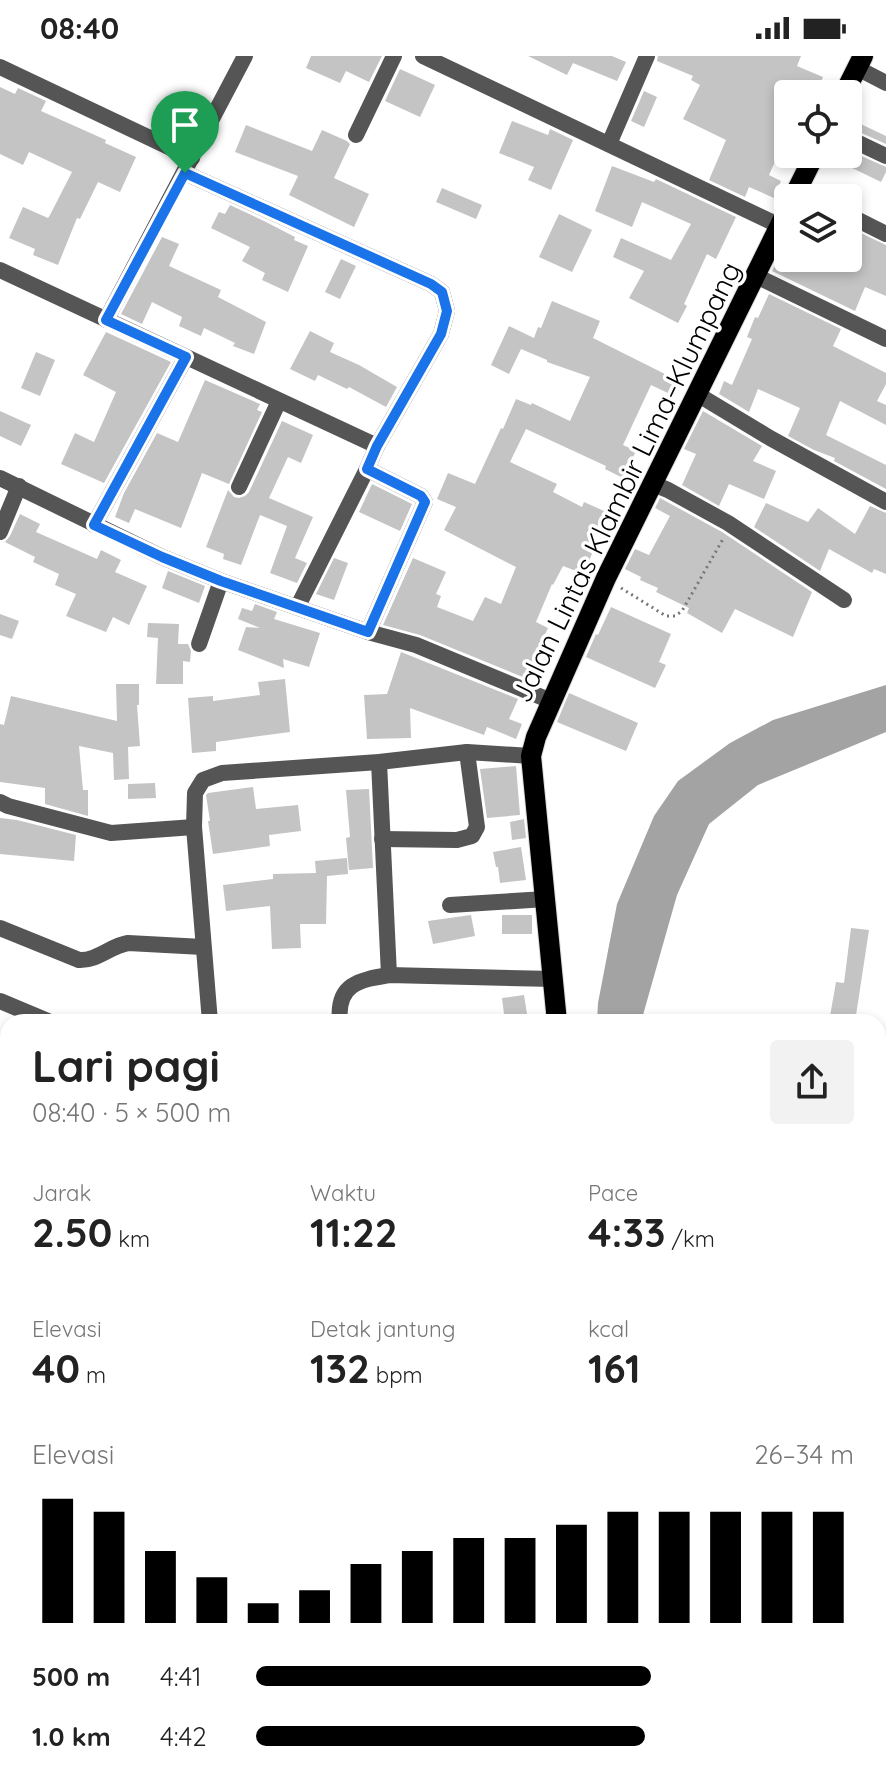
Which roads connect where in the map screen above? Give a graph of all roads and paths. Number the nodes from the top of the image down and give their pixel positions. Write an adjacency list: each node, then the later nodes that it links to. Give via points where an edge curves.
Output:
1 (245, 56): 13 (street)
2 (394, 56): 9 (street)
3 (423, 56): 10 (street)
4 (647, 56): 10 (street)
5 (860, 62): 7 (main road); 8 (street)
6 (3, 64): 13 (street)
7 (851, 80)
8 (886, 83)
9 (356, 135)
10 (609, 144): 14 (street)
11 (862, 145): 12 (street)
12 (886, 156)
13 (188, 165): 20 (street); 25 (street, via 442,292 447,311 441,334)
14 (774, 198)
15 (862, 222): 16 (street)
16 (886, 234)
17 (774, 242): 19 (main road, Jalan Lintas Klambir Lima–Klumpang)
18 (0, 270): 20 (street)
19 (756, 276): 21 (street); 23 (main road, Jalan Lintas Klambir Lima–Klumpang)
20 (106, 320): 22 (street)
21 (886, 339)
22 (186, 357): 24 (street); 32 (street)
23 (697, 394): 28 (main road, Jalan Lintas Klambir Lima–Klumpang); 31 (street)
24 (279, 401): 25 (street); 30 (street)
25 (377, 446): 26 (street)
26 (367, 469): 38 (street); 39 (street, via 425,502)
27 (0, 478): 29 (street)
28 (651, 483): 33 (street); 35 (main road, Jalan Lintas Klambir Lima–Klumpang)
29 (19, 486): 32 (street); 34 (street)
30 (239, 487)
31 (886, 502)
32 (94, 525): 36 (street)
33 (731, 525): 35 (path, via 675,616 666,616); 37 (street)
34 (0, 532)
35 (606, 578): 41 (main road, Jalan Lintas Klambir Lima–Klumpang)
36 (221, 581): 38 (street); 40 (street)
37 (844, 600)
38 (298, 606): 39 (street)
39 (368, 632): 41 (street, via 416,645)
40 (199, 644)
41 (551, 701): 43 (main road, Jalan Lintas Klambir Lima–Klumpang)
42 (467, 752): 43 (street); 44 (street); 47 (street, via 477,827 472,836)
43 (531, 756): 48 (main road, Jalan Lintas Klambir Lima–Klumpang)
44 (379, 762): 46 (street, via 222,773 199,785); 47 (street)
45 (0, 802): 46 (street, via 111,833)
46 (194, 827): 51 (street)
47 (382, 839): 52 (street)
48 (546, 899): 49 (street); 53 (main road, Jalan Lintas Klambir Lima–Klumpang)
49 (450, 905)
50 (0, 928): 51 (street, via 79,960 128,943)
51 (203, 947): 56 (street)
52 (389, 975): 53 (street); 57 (street, via 353,984)
53 (554, 979): 58 (main road, Jalan Lintas Klambir Lima–Klumpang)
54 (0, 1001): 55 (street)
55 (31, 1014)
56 (209, 1014)
57 (339, 1014)
58 (556, 1014)

